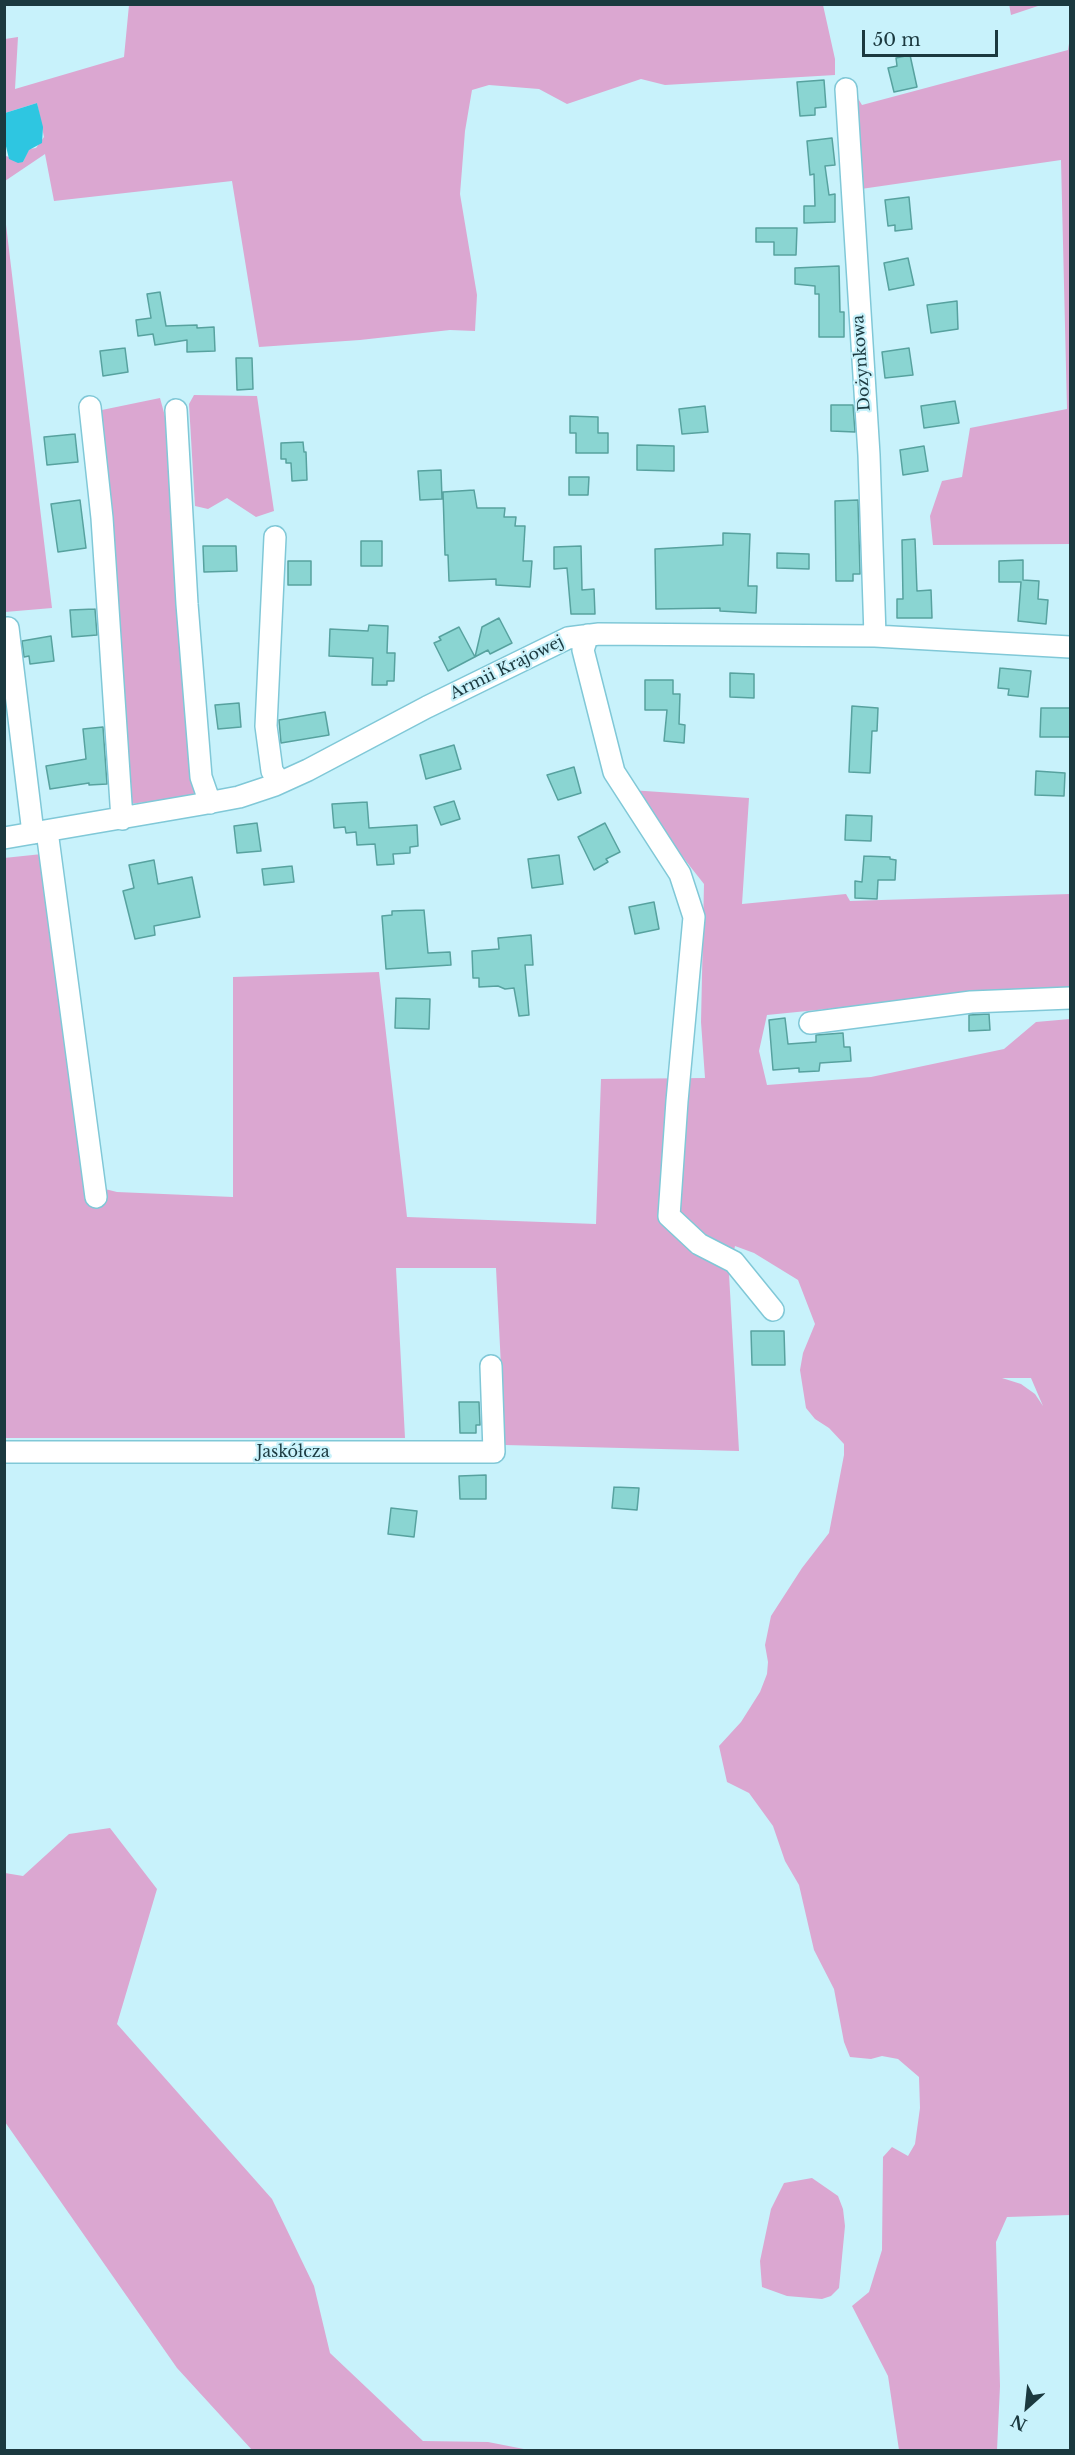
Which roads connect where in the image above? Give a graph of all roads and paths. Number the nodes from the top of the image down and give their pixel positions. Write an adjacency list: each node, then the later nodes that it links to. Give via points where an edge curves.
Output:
1 (846, 89): 7 (street, Dożynkowa, via 869,454)
2 (90, 407): 11 (street, via 102,518)
3 (176, 410): 10 (street, via 201,777)
4 (275, 537): 9 (street, via 266,726 272,771)
5 (8, 628): 12 (street)
6 (588, 635): 7 (street, Armii Krajowej); 9 (street, Armii Krajowej, via 568,638); 17 (street, via 583,650 614,772 680,874 694,917 669,1216 699,1244 734,1262)
7 (875, 636): 8 (street, Armii Krajowej)
8 (1071, 647)
9 (280, 782): 10 (street, Armii Krajowej)
10 (210, 803): 11 (street, Armii Krajowej)
11 (122, 819): 12 (street, Armii Krajowej)
12 (40, 832): 13 (street, Armii Krajowej); 16 (street)
13 (4, 838)
14 (1071, 998): 15 (street, via 971,1002)
15 (810, 1023)
16 (96, 1197)
17 (773, 1310)
18 (491, 1366): 19 (street, Jaskółcza, via 494,1452)
19 (4, 1452)

